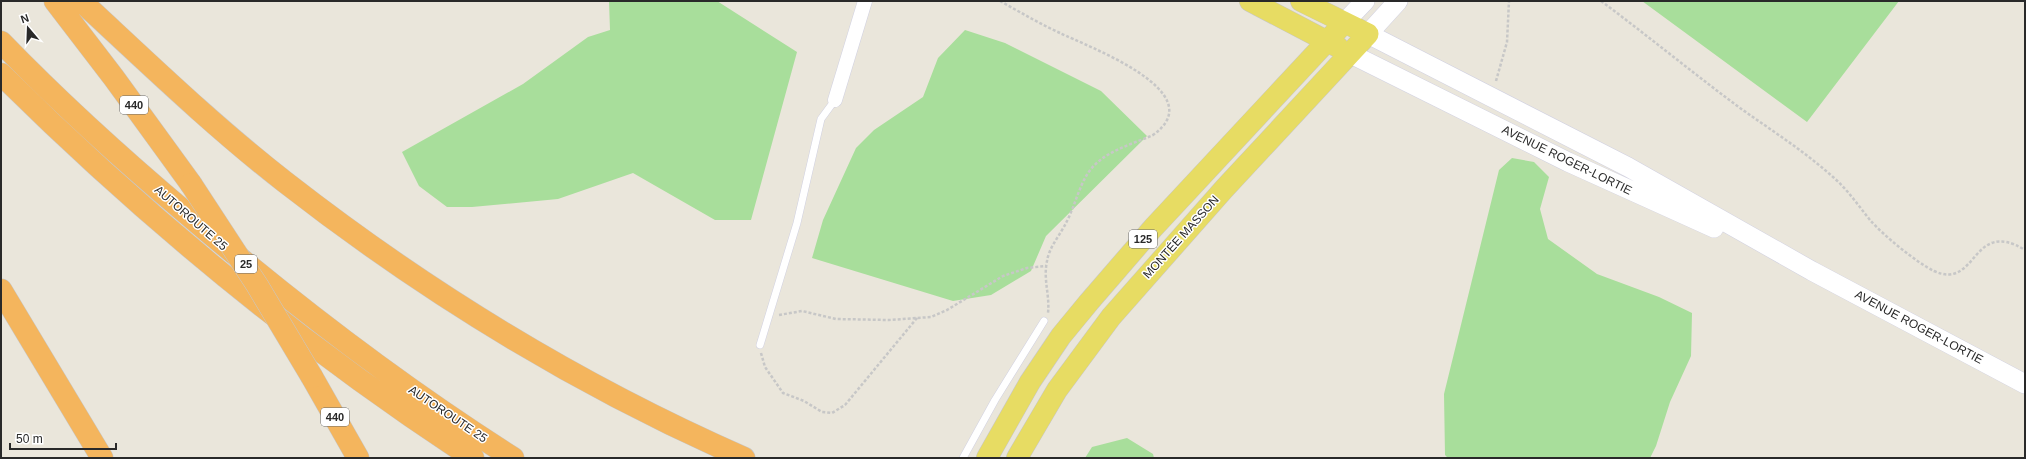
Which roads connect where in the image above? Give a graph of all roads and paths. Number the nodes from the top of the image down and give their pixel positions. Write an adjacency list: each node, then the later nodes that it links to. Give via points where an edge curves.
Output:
1 (55, 1): 31 (highway, 440, bridge, via 191,184 257,285)
2 (81, 1): 34 (highway, via 229,137 320,209 410,274 558,365 670,424)
3 (865, 1): 18 (street)
4 (1000, 1): 20 (path, via 1060,34 1110,55 1136,70 1154,84 1165,97 1169,108 1168,118 1160,130 1107,155 1088,173)
5 (1250, 1): 13 (main road)
6 (1301, 1): 11 (main road)
7 (1365, 1): 11 (street)
8 (1398, 1): 12 (street)
9 (1509, 1): 17 (path, via 1507,42)
10 (1601, 1): 19 (path, via 1832,176 1879,228 1934,270 1945,274 1960,272 1990,243 2004,241)
11 (1344, 23): 12 (main road, AVENUE ROGER-LORTIE); 13 (main road)
12 (1368, 34): 15 (main road, MONTÉE MASSON / 125); 17 (street, AVENUE ROGER-LORTIE)
13 (1326, 41): 15 (main road, AVENUE ROGER-LORTIE); 36 (main road, 125, via 1140,243 1077,317 1030,382)
14 (1, 42): 33 (highway, AUTOROUTE 25 / 25, via 126,162 270,284 426,400)
15 (1349, 53): 21 (street, AVENUE ROGER-LORTIE, via 1620,186); 37 (main road, MONTÉE MASSON / 125, via 1098,332 1048,404)
16 (1, 74): 32 (highway, AUTOROUTE 25 / 25, via 113,180 188,246 360,380)
17 (1491, 97): 21 (street, AVENUE ROGER-LORTIE, via 1628,167)
18 (835, 100): 23 (lane, via 821,120 797,223)
19 (2025, 250)
20 (1046, 266): 24 (path, via 1014,271 947,310 931,317); 25 (path, via 1049,308)
21 (1812, 271): 27 (street, AVENUE ROGER-LORTIE)
22 (1, 290): 28 (highway)
23 (769, 316): 24 (path, via 802,311 836,319); 26 (lane)
24 (918, 318): 26 (path, via 845,404 832,414 822,412 782,393 761,359)
25 (1044, 321): 35 (lane)
26 (760, 345)
27 (2025, 384)
28 (61, 390): 29 (highway); 30 (highway)
29 (86, 458)
30 (102, 458)
31 (358, 458)
32 (473, 458)
33 (513, 458)
34 (744, 458)
35 (963, 458)
36 (987, 458)
37 (1017, 458)

